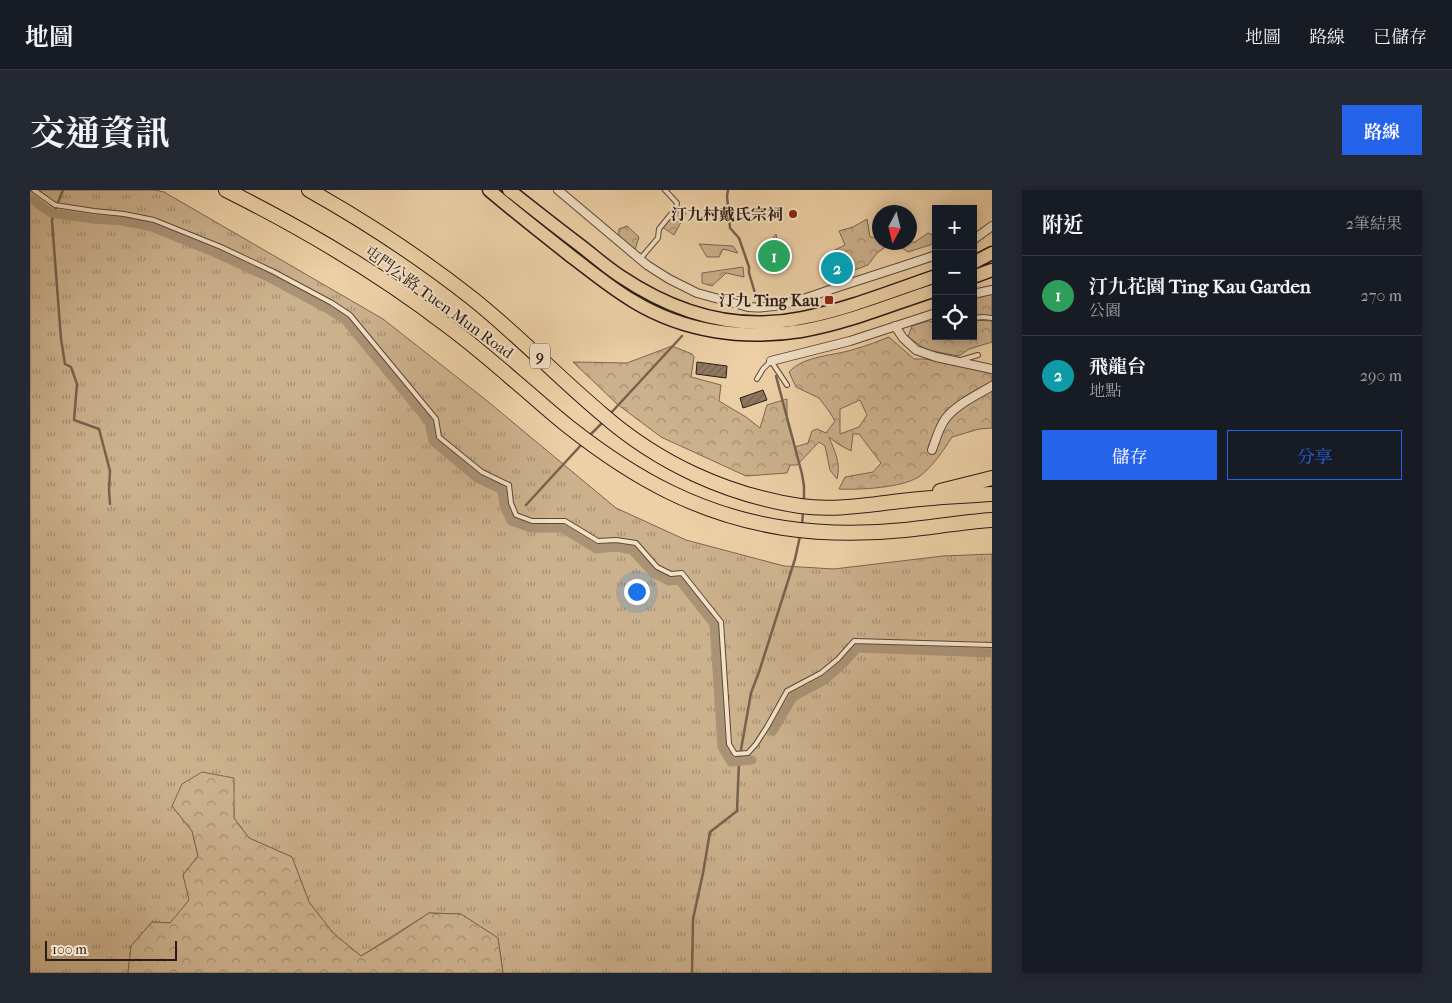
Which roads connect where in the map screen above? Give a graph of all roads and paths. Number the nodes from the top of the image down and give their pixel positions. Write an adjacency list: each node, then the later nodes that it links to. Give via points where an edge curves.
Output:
1 (34, 190): 36 (lane, via 54,205 154,220 230,251 332,303 350,315 436,418 439,437 482,472 509,485 516,515 532,521 565,521 598,541 636,543 657,567 670,574 682,573 722,622 729,744 735,754 748,753 756,744 787,691 821,673 854,641)
2 (226, 190): 35 (highway, 屯門公路 Tuen Mun Road / 9, via 342,253 380,278 468,342 598,449 673,495 756,523 841,533 905,530)
3 (309, 190): 33 (highway, 屯門公路 Tuen Mun Road / 9, via 369,225 472,298 626,433 706,480 755,497 823,508 915,500 937,492)
4 (489, 190): 18 (main road, via 609,286 634,302 658,314 709,330 768,335 803,330 850,319)
5 (509, 190): 16 (main road, via 641,290 671,305 710,318 766,323 804,318)
6 (558, 190): 12 (street)
7 (665, 190): 12 (lane, via 677,203 676,208 659,229 658,238)
8 (992, 226): 9 (street)
9 (977, 237)
10 (992, 253): 13 (main road)
11 (932, 256): 12 (street, via 803,299 755,308 688,290)
12 (640, 259)
13 (977, 261)
14 (992, 270): 15 (main road)
15 (977, 276)
16 (932, 277)
17 (992, 290): 19 (street)
18 (932, 291)
19 (977, 293)
20 (932, 315): 23 (street)
21 (977, 318): 22 (lane)
22 (992, 318)
23 (895, 326): 25 (street); 26 (street, via 916,350)
24 (978, 355): 26 (lane)
25 (771, 361): 28 (lane); 29 (lane)
26 (958, 361): 27 (street)
27 (992, 370)
28 (757, 379)
29 (787, 385)
30 (992, 386): 31 (street, via 954,409 938,431)
31 (932, 450)
32 (992, 478): 33 (highway)
33 (962, 491): 34 (highway)
34 (992, 494)
35 (992, 520)
36 (992, 646)

